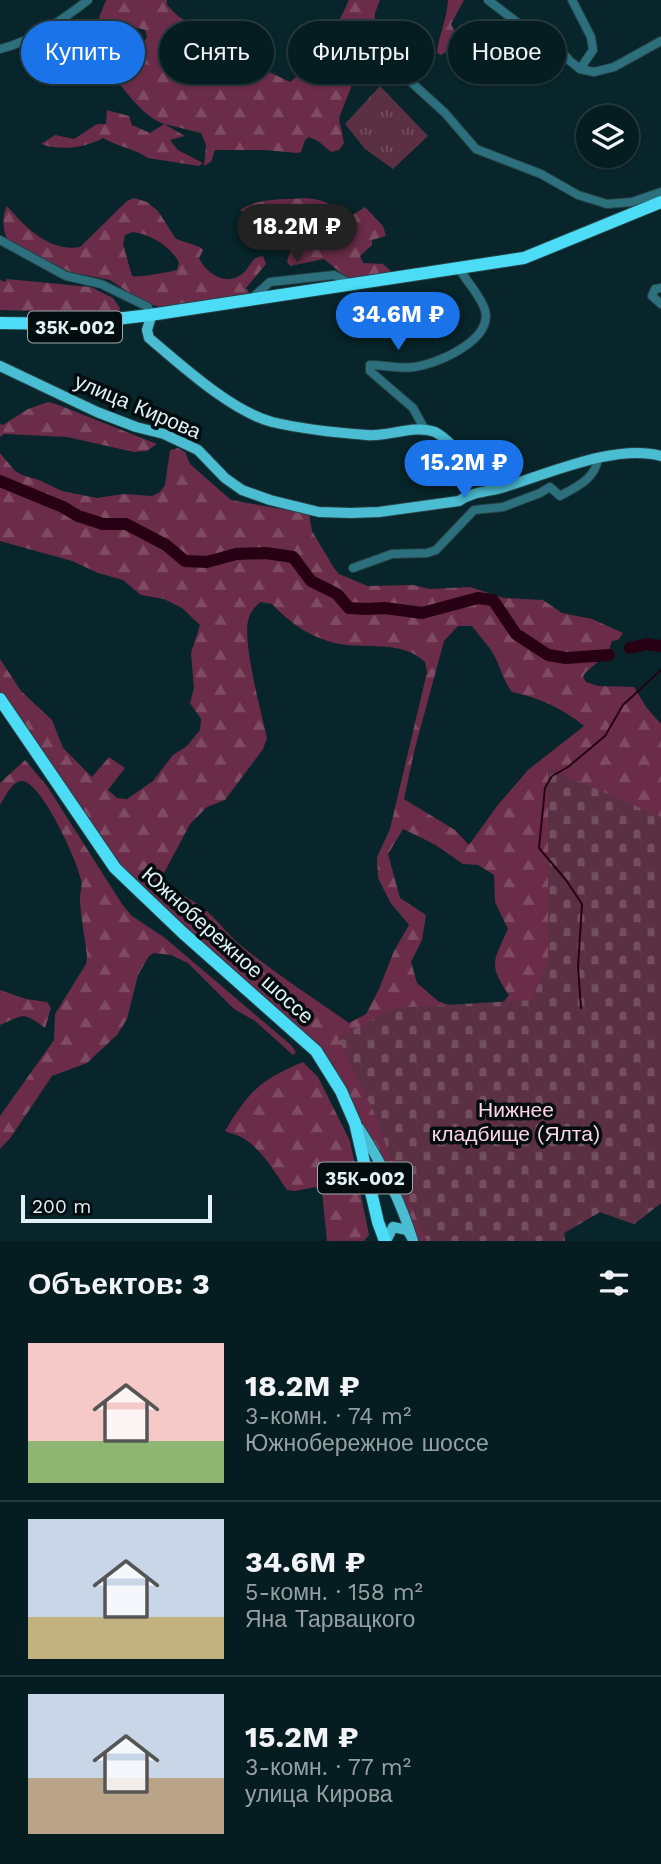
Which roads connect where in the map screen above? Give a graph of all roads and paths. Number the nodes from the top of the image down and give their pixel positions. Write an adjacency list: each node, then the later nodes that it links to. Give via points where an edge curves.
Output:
1 (88, 0): 5 (street, via 18,45)
2 (488, 0): 6 (street, via 518,23 547,36)
3 (572, 0): 6 (street, via 593,50)
4 (661, 41): 6 (street, via 614,67 594,72)
5 (0, 50)
6 (580, 69)
7 (413, 84): 8 (street, via 476,149 541,174 578,195 607,204 632,202)
8 (661, 191)
9 (661, 202): 15 (highway, via 524,257)
10 (661, 208): 12 (highway, via 527,262)
11 (0, 240): 15 (street, via 66,276 101,284)
12 (461, 272): 15 (highway); 18 (street, via 485,311 483,328 475,337 457,353 414,367 370,365 370,372 412,408)
13 (661, 288): 14 (street, via 652,296)
14 (661, 304)
15 (149, 314): 16 (highway, 35К-002, via 74,324); 16 (highway, 35К-002, via 67,328); 18 (main road, via 149,338 225,398 271,422 374,436)
16 (0, 325)
17 (0, 366): 23 (main road, улица Кирова, via 97,412 198,450 225,478 270,500 319,512 351,513 459,501)
18 (425, 430): 21 (main road, via 445,439)
19 (659, 450): 20 (main road, улица Кирова)
20 (598, 459): 22 (main road, улица Кирова); 24 (street, via 584,482 560,496 550,487 503,507 474,510 436,550 392,554)
21 (480, 467): 22 (main road, via 503,480); 23 (street, via 492,482)
22 (518, 482): 23 (main road, улица Кирова)
23 (467, 496)
24 (353, 568)
25 (0, 699): 27 (highway, Южнобережное шоссе)
26 (0, 710): 27 (highway, Южнобережное шоссе)
27 (75, 813): 28 (highway, Южнобережное шоссе, via 109,870 126,889 288,1033 319,1068); 28 (highway, Южнобережное шоссе, via 132,887 316,1051 341,1091)
28 (352, 1126): 29 (main road); 30 (highway, Южнобережное шоссе / 35К-002); 31 (highway, Южнобережное шоссе / 35К-002)
29 (408, 1236): 31 (main road, via 393,1231)
30 (378, 1241)
31 (387, 1241)

